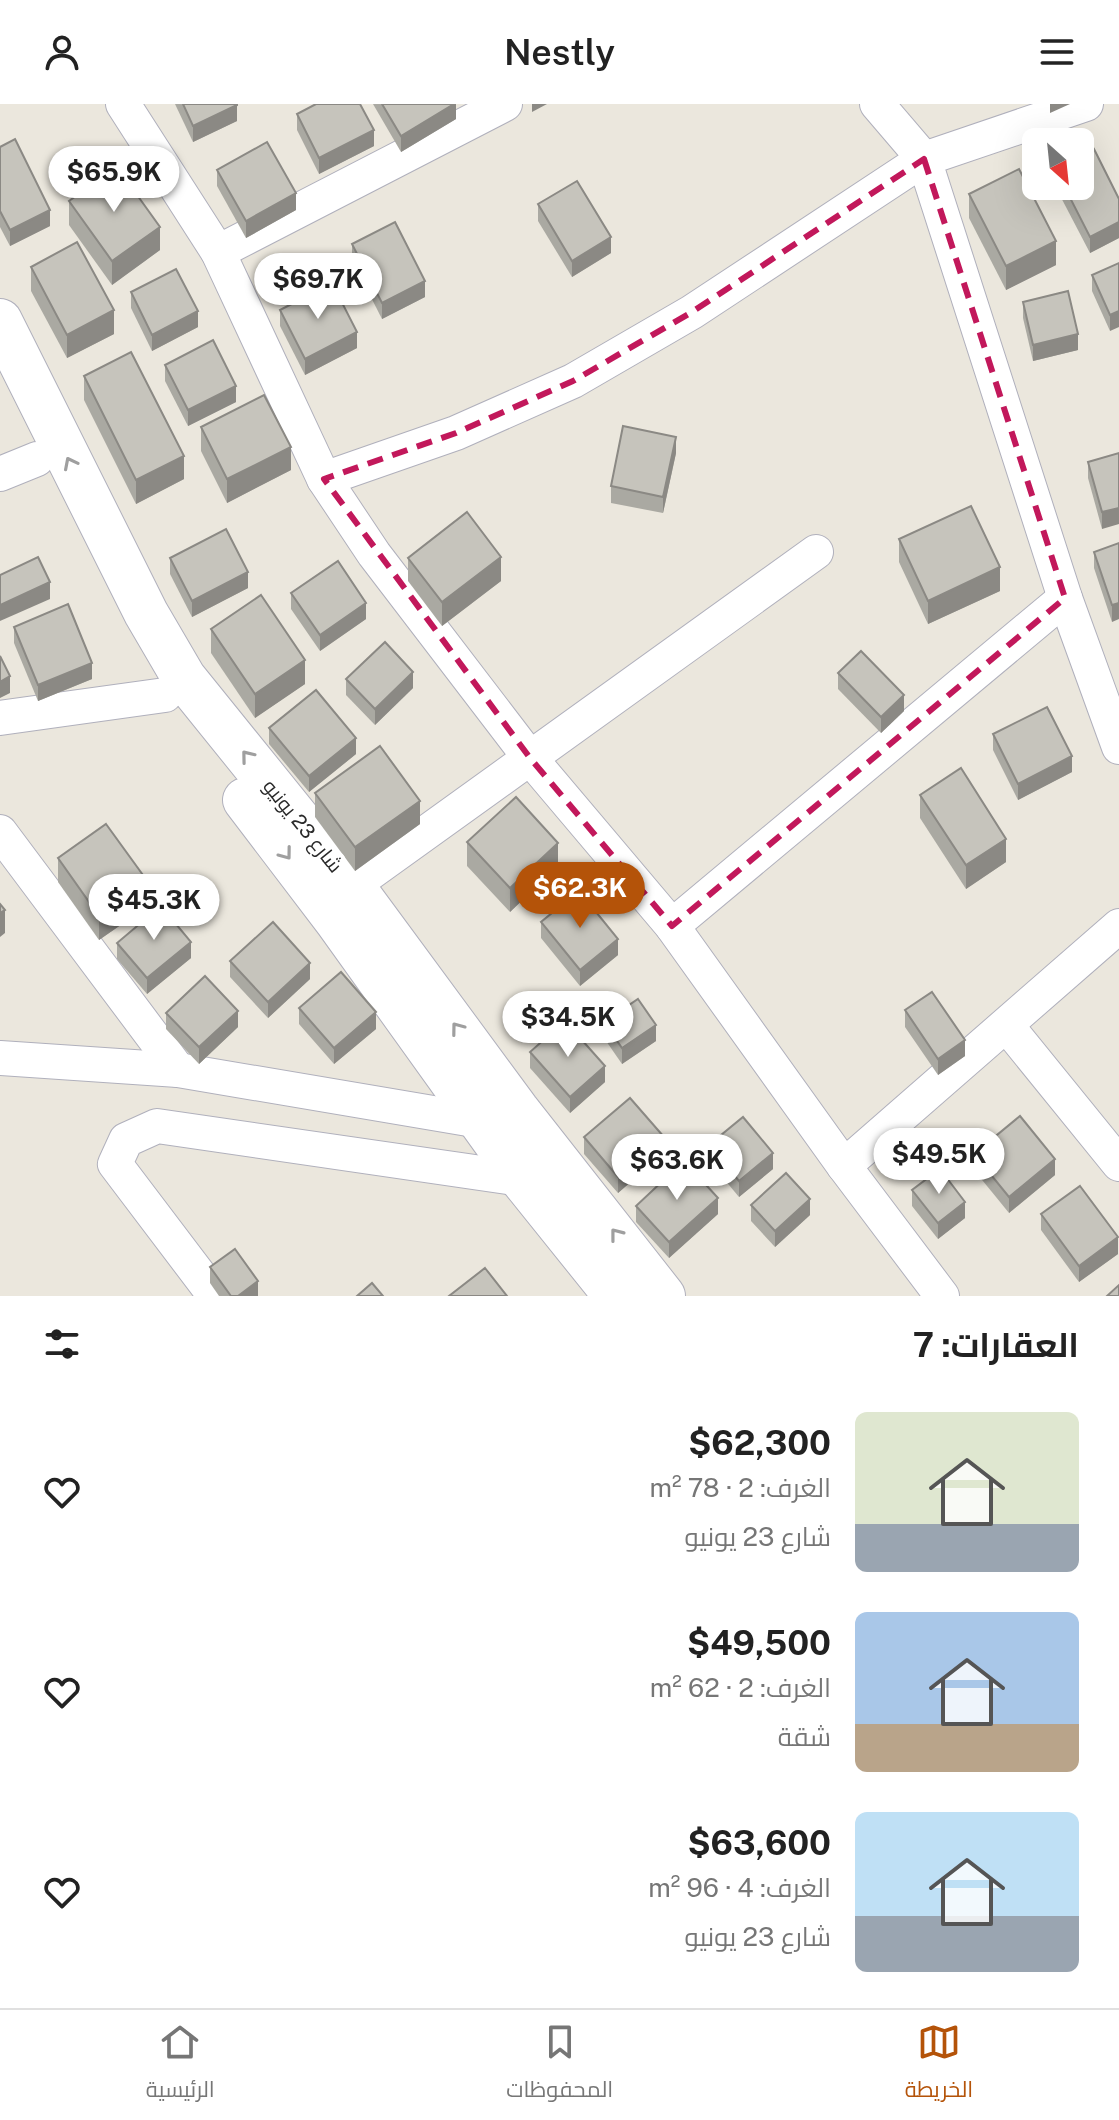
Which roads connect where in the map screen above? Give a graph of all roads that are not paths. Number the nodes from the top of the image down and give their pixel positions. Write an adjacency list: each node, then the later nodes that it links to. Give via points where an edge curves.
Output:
1 (123, 104): 6 (street)
2 (505, 104): 6 (street)
3 (877, 104): 5 (street)
4 (1086, 104): 5 (street)
5 (924, 159): 10 (street, via 692,312 573,381 456,433); 12 (street)
6 (218, 252): 10 (street)
7 (0, 321): 13 (street, شارع 23 يونيو, one-way to 7, via 146,613)
8 (0, 382): 9 (street, شارع 23 يونيو)
9 (18, 466): 13 (street, شارع 23 يونيو, via 121,623)
10 (324, 479): 16 (street, via 374,554)
11 (816, 552): 16 (street)
12 (1065, 598): 15 (street); 19 (street)
13 (174, 686): 14 (street); 18 (street, شارع 23 يونيو, one-way to 13); 24 (street, شارع 23 يونيو, one-way to 24)
14 (0, 718)
15 (1119, 747)
16 (530, 758): 18 (street); 19 (street)
17 (0, 832): 23 (street)
18 (352, 886): 30 (street, شارع 23 يونيو, one-way to 18)
19 (672, 926): 26 (street)
20 (1119, 926): 21 (street)
21 (1007, 1026): 25 (street); 26 (street)
22 (0, 1058): 23 (street)
23 (178, 1070): 24 (street)
24 (480, 1121): 27 (street, شارع 23 يونيو)
25 (1119, 1164)
26 (844, 1166): 31 (street)
27 (522, 1179): 28 (street, via 157,1126 126,1140 115,1164); 29 (street, شارع 23 يونيو)
28 (215, 1296)
29 (616, 1296)
30 (663, 1296)
31 (942, 1296)

